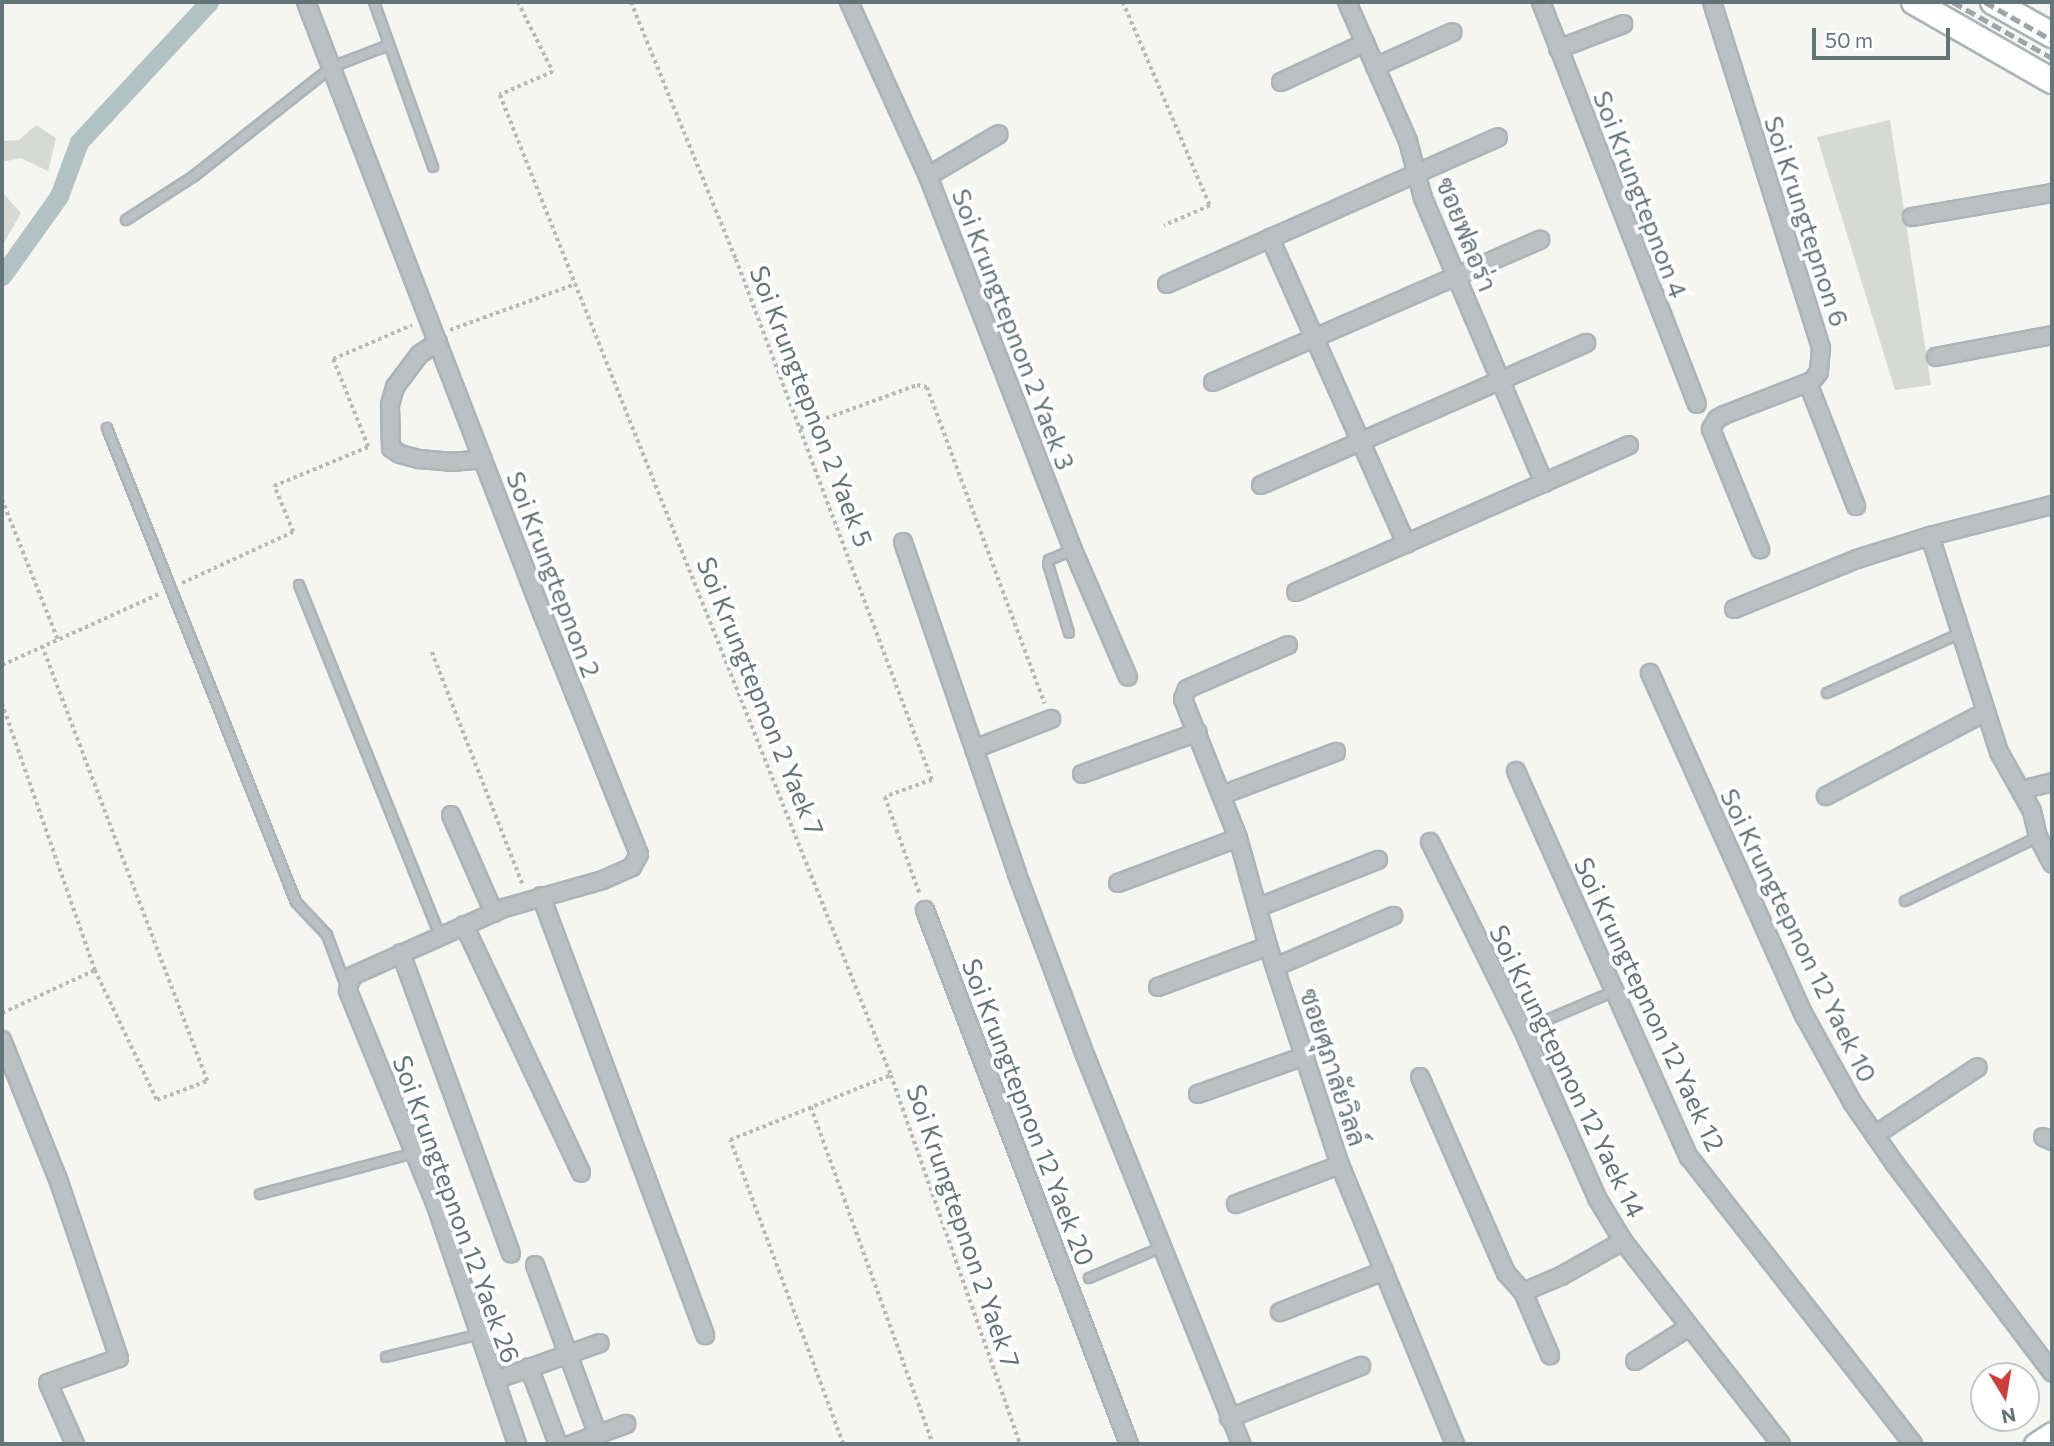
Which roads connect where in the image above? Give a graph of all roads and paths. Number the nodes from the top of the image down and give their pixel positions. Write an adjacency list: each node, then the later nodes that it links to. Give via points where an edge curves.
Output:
1 (306, 2): 18 (street, Soi Krungtepnon 2)
2 (374, 2): 16 (lane)
3 (518, 2): 34 (path, Soi Krungtepnon 2 Yaek 7, via 553,72 500,95)
4 (631, 2): 47 (path, Soi Krungtepnon 2 Yaek 5)
5 (849, 2): 26 (street, Soi Krungtepnon 2 Yaek 3)
6 (1123, 2): 30 (path, via 1210,206)
7 (1347, 2): 15 (street, ซอยฟลอร่า)
8 (1541, 2): 17 (street, Soi Krungtepnon 4)
9 (1712, 2): 44 (street, Soi Krungtepnon 6, via 1821,348 1819,372)
10 (1914, 2): 20 (main road)
11 (1993, 2): 14 (main road)
12 (1623, 24): 17 (street)
13 (1453, 32): 19 (street)
14 (2052, 35)
15 (1365, 43): 19 (street, ซอยฟลอร่า); 21 (street)
16 (388, 45): 18 (lane); 24 (lane)
17 (1559, 49): 45 (street, Soi Krungtepnon 4)
18 (332, 67): 29 (lane, via 194,176); 36 (street, Soi Krungtepnon 2)
19 (1375, 67): 25 (street, ซอยฟลอร่า, via 1408,141)
20 (2052, 81)
21 (1281, 82)
22 (999, 134): 26 (street)
23 (1498, 138): 25 (street)
24 (433, 167)
25 (1417, 174): 31 (street); 33 (street, ซอยฟลอร่า)
26 (928, 176): 60 (street, Soi Krungtepnon 2 Yaek 3)
27 (2052, 193): 28 (street)
28 (1912, 217)
29 (127, 220)
30 (1164, 226)
31 (1270, 239): 35 (street); 38 (street)
32 (1540, 240): 33 (street)
33 (1457, 277): 38 (street); 42 (street, ซอยฟลอร่า)
34 (576, 284): 39 (path); 114 (path, Soi Krungtepnon 2 Yaek 7)
35 (1167, 284)
36 (428, 318): 39 (street, Soi Krungtepnon 2); 62 (path, via 332,359 368,447 274,486 293,532)
37 (2052, 335): 41 (street)
38 (1314, 338): 43 (street); 48 (street)
39 (436, 339): 50 (street, Soi Krungtepnon 2); 50 (street, via 395,387 390,405 391,448 419,459)
40 (1586, 343): 42 (street)
41 (1936, 357)
42 (1501, 380): 48 (street); 51 (street, ซอยฟลอร่า)
43 (1213, 382)
44 (1808, 383): 55 (street); 59 (street, via 1724,415 1711,429)
45 (1697, 404)
46 (107, 428): 62 (lane)
47 (800, 429): 77 (path, via 917,385 927,387); 97 (path, Soi Krungtepnon 2 Yaek 5, via 932,780 886,797)
48 (1360, 441): 52 (street); 58 (street)
49 (1629, 445): 51 (street)
50 (483, 459): 94 (street, Soi Krungtepnon 2, via 639,854 632,867 603,880)
51 (1544, 483): 58 (street)
52 (1261, 485)
53 (2, 499): 67 (path)
54 (2052, 505): 56 (street)
55 (1856, 506)
56 (1930, 536): 64 (street, via 1857,559); 66 (street)
57 (902, 542): 79 (street)
58 (1406, 544): 63 (street)
59 (1760, 549)
60 (1073, 550): 65 (lane, via 1048,564); 73 (street, Soi Krungtepnon 2 Yaek 3)
61 (299, 585): 101 (lane)
62 (171, 588): 67 (path); 107 (lane, via 296,902 327,935)
63 (1296, 592)
64 (1734, 609)
65 (1069, 633)
66 (1961, 633): 74 (lane); 76 (street)
67 (58, 640): 69 (path)
68 (1288, 645): 78 (street, ซอยศุภาลัยวิลล์, via 1187,689 1183,699)
69 (42, 647): 71 (path); 105 (path, via 207,1081 156,1100)
70 (432, 652): 94 (path)
71 (2, 665)
72 (1650, 673): 118 (street, Soi Krungtepnon 12 Yaek 10, via 1804,1015)
73 (1128, 677)
74 (1827, 693)
75 (2, 703): 105 (path)
76 (1984, 712): 84 (street, via 1999,752); 86 (street)
77 (1051, 719): 79 (street)
78 (1198, 732): 82 (street); 85 (street, ซอยศุภาลัยวิลล์)
79 (974, 749): 125 (street, via 1085,1055)
80 (1336, 752): 85 (street)
81 (1516, 771): 108 (street, Soi Krungtepnon 12 Yaek 12)
82 (1082, 774)
83 (2052, 782): 84 (street)
84 (2021, 790): 88 (street)
85 (1222, 795): 89 (street, ซอยศุภาลัยวิลล์)
86 (1826, 796)
87 (451, 815): 98 (street)
88 (2038, 837): 92 (street); 95 (lane)
89 (1238, 838): 93 (street); 96 (street, ซอยศุภาลัยวิลล์)
90 (1430, 842): 110 (street, Soi Krungtepnon 12 Yaek 14)
91 (1378, 860): 96 (street)
92 (2052, 863)
93 (1118, 883)
94 (535, 898): 98 (street, Soi Krungtepnon 2); 134 (street)
95 (1905, 901)
96 (1259, 907): 102 (street, ซอยศุภาลัยวิลล์)
97 (925, 910): 155 (street, Soi Krungtepnon 12 Yaek 20)
98 (494, 913): 100 (street, Soi Krungtepnon 2)
99 (1393, 916): 104 (street)
100 (464, 925): 101 (street, Soi Krungtepnon 2); 121 (street)
101 (440, 936): 103 (street, Soi Krungtepnon 2)
102 (1268, 946): 104 (street, ซอยศุภาลัยวิลล์); 106 (street)
103 (401, 953): 107 (street, Soi Krungtepnon 2, via 354,975); 126 (street)
104 (1275, 967): 112 (street, ซอยศุภาลัยวิลล์)
105 (95, 970): 109 (path)
106 (1158, 987)
107 (348, 991): 119 (street, Soi Krungtepnon 12 Yaek 26)
108 (1615, 991): 110 (lane); 159 (street, Soi Krungtepnon 12 Yaek 12, via 1689,1157)
109 (2, 1013)
110 (1523, 1030): 124 (street, Soi Krungtepnon 12 Yaek 14, via 1597,1198)
111 (2, 1040): 148 (street, via 59,1182 119,1358 48,1382)
112 (1305, 1056): 116 (street); 120 (street, ซอยศุภาลัยวิลล์)
113 (1978, 1067): 118 (street)
114 (891, 1075): 117 (path); 154 (path, Soi Krungtepnon 2 Yaek 7)
115 (1420, 1077): 130 (street, via 1506,1273)
116 (1198, 1094)
117 (811, 1107): 152 (path, via 730,1140); 153 (path)
118 (1875, 1135): 142 (street, Soi Krungtepnon 12 Yaek 10)
119 (414, 1153): 122 (lane); 133 (street, Soi Krungtepnon 12 Yaek 26)
120 (1340, 1165): 123 (street); 128 (street, ซอยศุภาลัยวิลล์)
121 (581, 1173)
122 (260, 1194)
123 (1236, 1204)
124 (1623, 1241): 130 (street); 132 (street, Soi Krungtepnon 12 Yaek 14)
125 (1162, 1247): 129 (lane); 144 (street)
126 (511, 1254)
127 (535, 1265): 136 (street)
128 (1384, 1271): 131 (street); 157 (street, ซอยศุภาลัยวิลล์)
129 (1089, 1278)
130 (1523, 1292): 137 (street)
131 (1280, 1312)
132 (1689, 1327): 139 (street); 158 (street, Soi Krungtepnon 12 Yaek 14)
133 (480, 1334): 138 (lane); 143 (street, Soi Krungtepnon 12 Yaek 26)
134 (705, 1335)
135 (600, 1343): 136 (street)
136 (567, 1353): 141 (street); 146 (street)
137 (1550, 1355)
138 (386, 1357)
139 (1635, 1361)
140 (1361, 1366): 144 (street)
141 (529, 1367): 143 (street); 150 (street)
142 (2052, 1372)
143 (495, 1380): 149 (street, Soi Krungtepnon 12 Yaek 26)
144 (1229, 1418): 156 (street)
145 (625, 1424): 146 (street)
146 (597, 1433): 151 (street)
147 (2052, 1433): 160 (street)
148 (75, 1444)
149 (517, 1444)
150 (558, 1444)
151 (572, 1444)
152 (843, 1444)
153 (933, 1444)
154 (1020, 1444)
155 (1129, 1444)
156 (1241, 1444)
157 (1455, 1444)
158 (1781, 1444)
159 (1913, 1444)
160 (2035, 1444)

